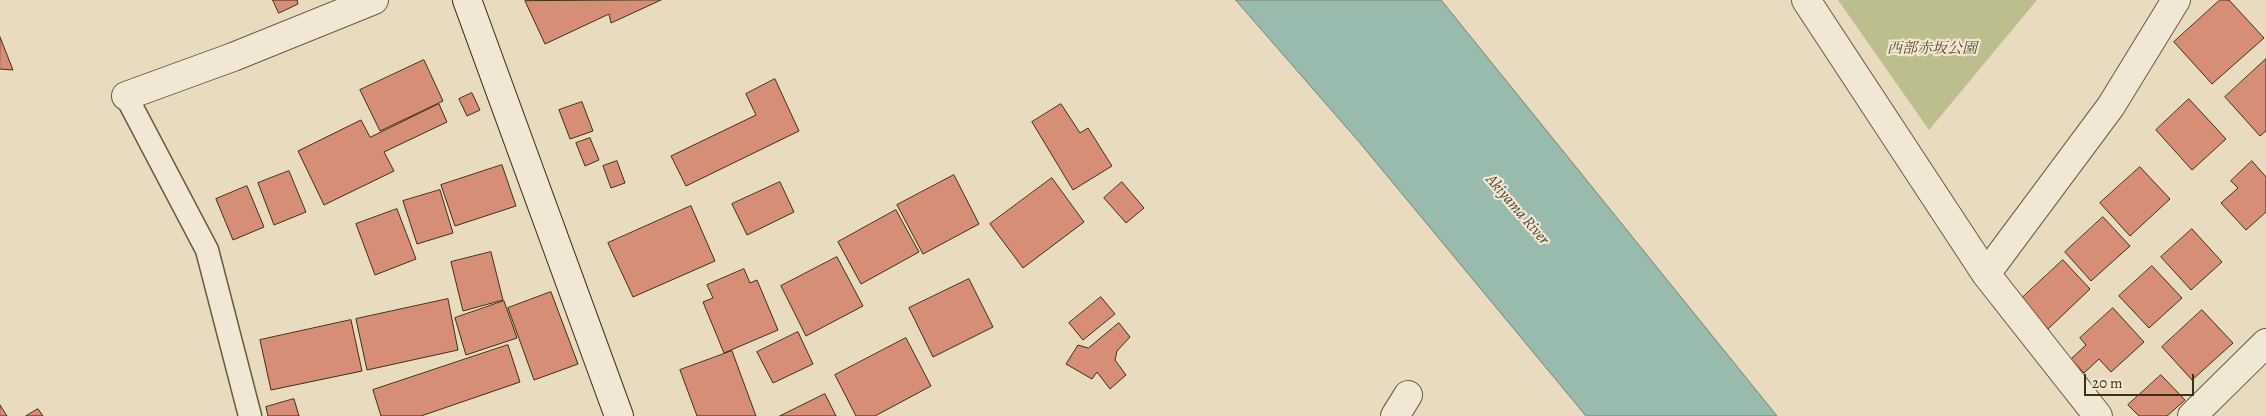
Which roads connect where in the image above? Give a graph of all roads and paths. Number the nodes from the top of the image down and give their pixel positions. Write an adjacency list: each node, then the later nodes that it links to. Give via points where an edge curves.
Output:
1 (374, 0): 5 (street)
2 (467, 0): 9 (street)
3 (1806, 0): 6 (street)
4 (2176, 0): 6 (street, via 2111,106)
5 (126, 96): 8 (lane, via 207,250)
6 (1986, 274): 10 (street)
7 (2266, 343): 11 (street)
8 (250, 416)
9 (619, 416)
10 (2098, 416)
11 (2192, 416)

